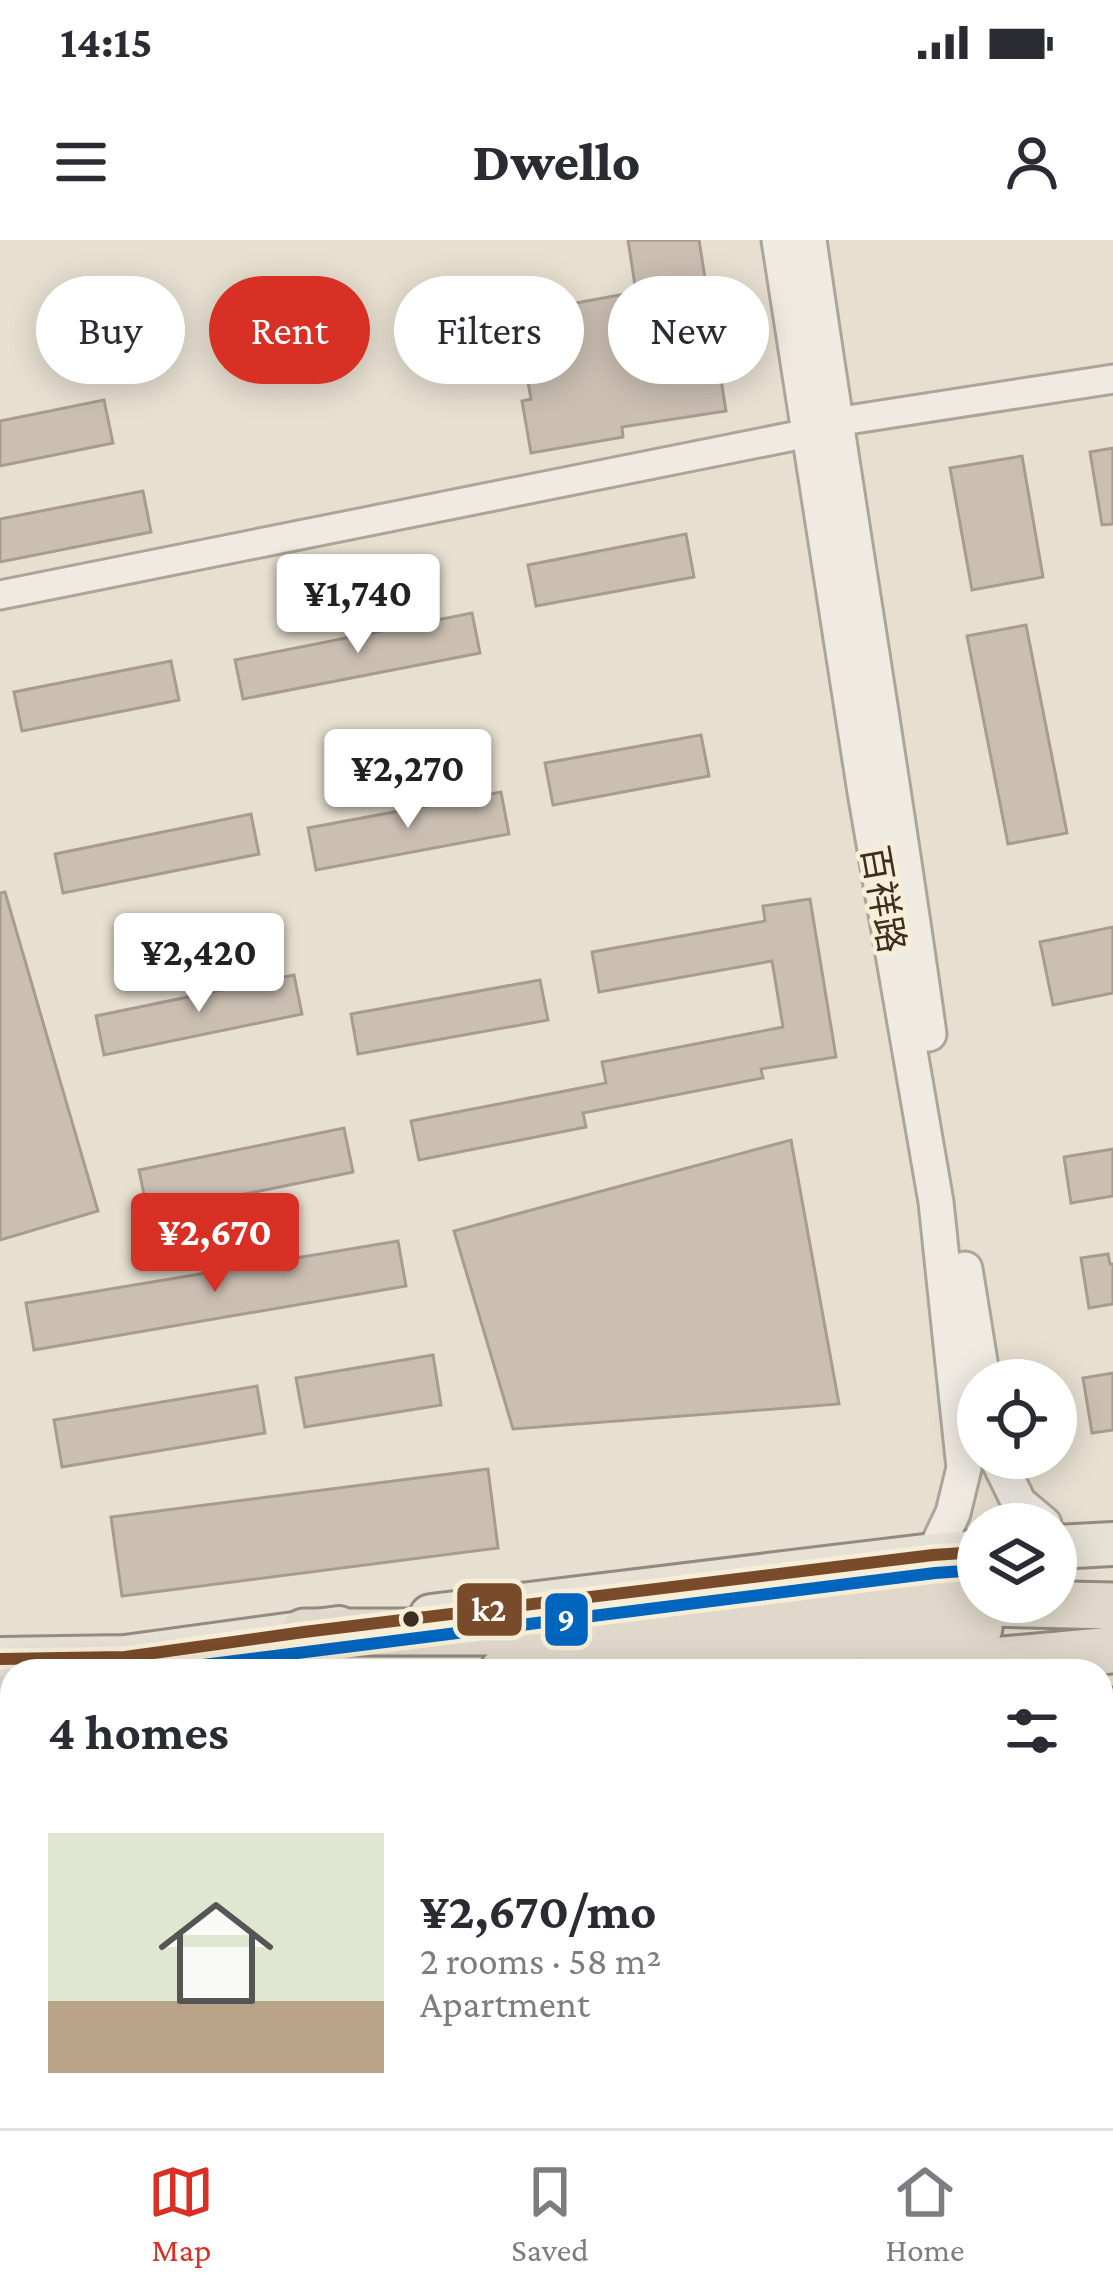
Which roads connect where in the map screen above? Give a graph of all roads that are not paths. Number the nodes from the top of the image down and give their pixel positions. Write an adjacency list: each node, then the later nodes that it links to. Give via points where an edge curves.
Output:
1 (779, 240): 4 (street, 百祥路)
2 (809, 240): 4 (street, 百祥路)
3 (1113, 379): 4 (street)
4 (822, 427): 5 (street); 6 (street, 百祥路, via 896,795); 10 (street, 百祥路, via 865,792 937,1202 964,1468)
5 (0, 595)
6 (980, 1359)
7 (1077, 1540): 8 (main road)
8 (1113, 1544)
9 (957, 1553): 10 (main road)
10 (933, 1555): 13 (main road)
11 (1113, 1606): 13 (highway, via 902,1601 607,1632)
12 (1113, 1616): 16 (highway)
13 (304, 1632): 15 (main road, via 125,1657)
14 (1113, 1650): 17 (highway)
15 (0, 1659)
16 (636, 1659)
17 (1013, 1659)

